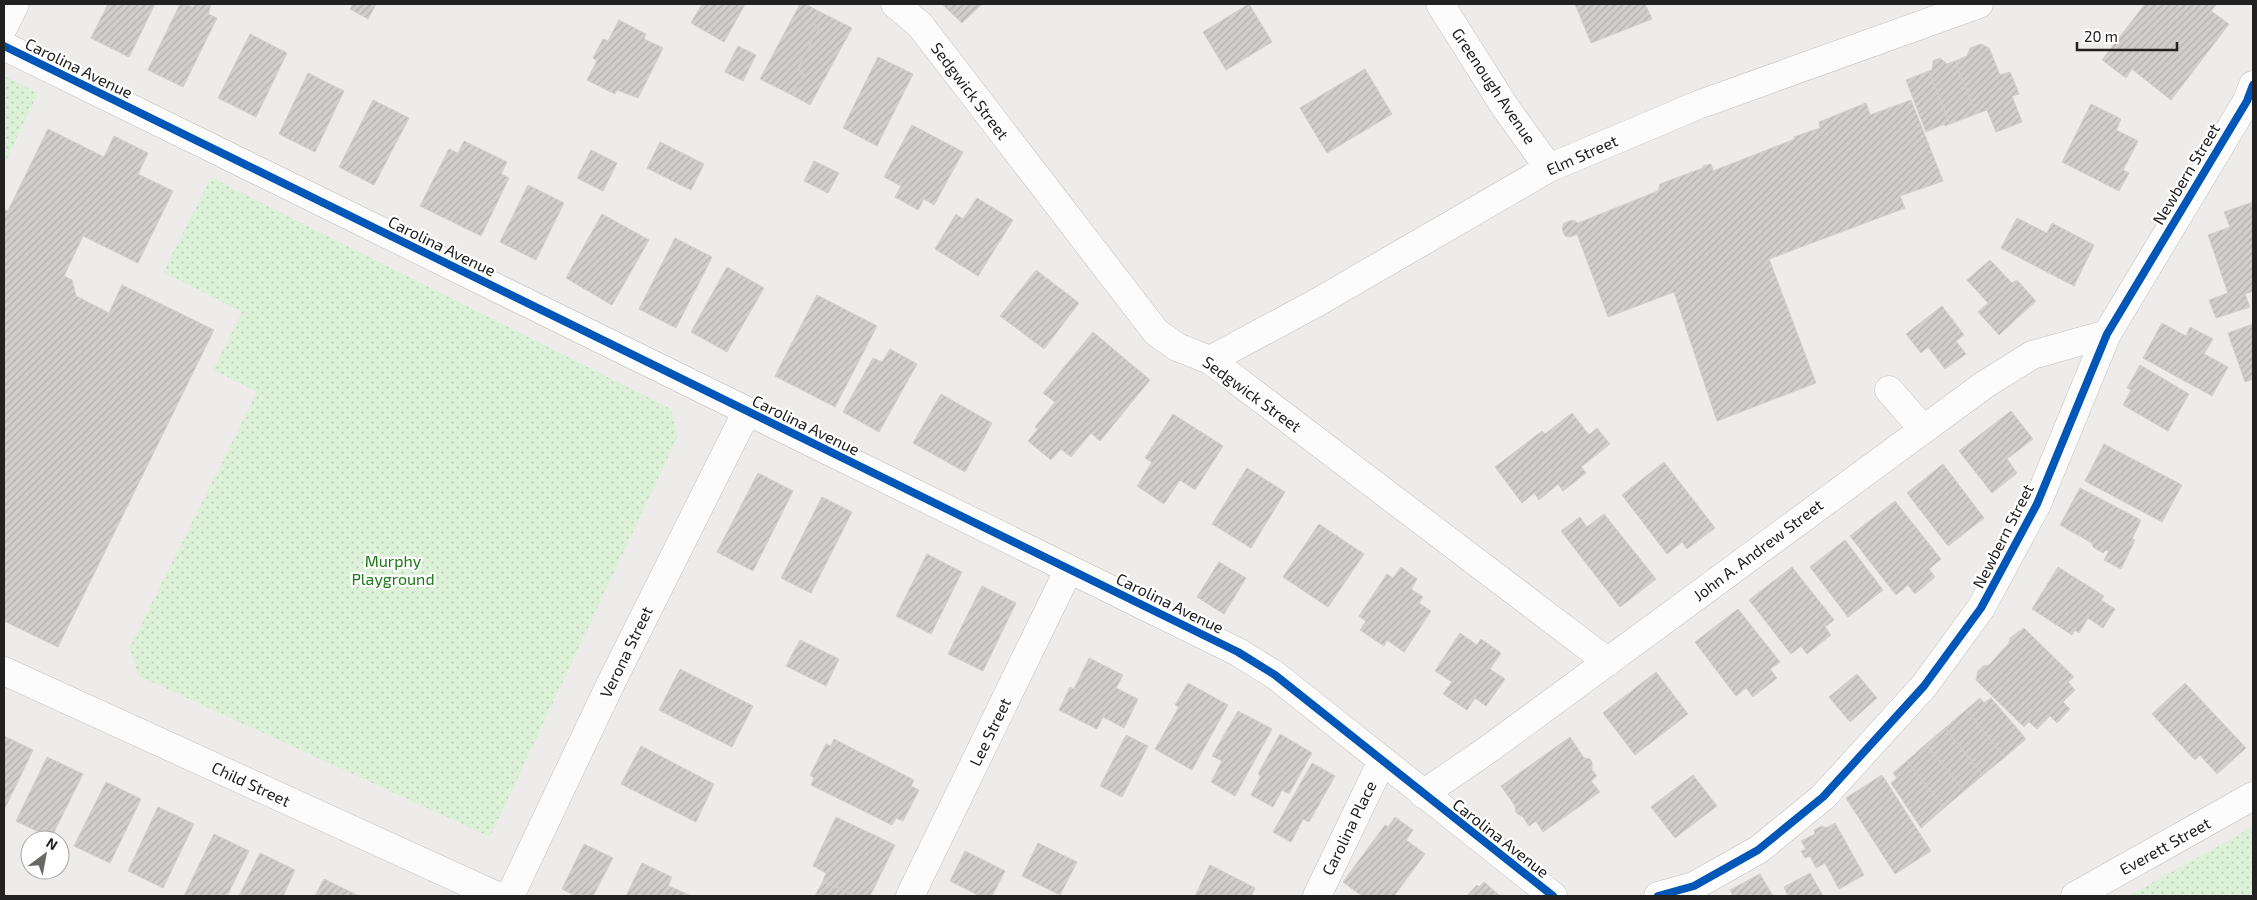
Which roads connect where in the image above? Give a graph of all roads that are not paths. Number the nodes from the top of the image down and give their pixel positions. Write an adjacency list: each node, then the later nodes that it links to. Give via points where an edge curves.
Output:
1 (15, 4): 5 (street)
2 (895, 4): 10 (street, Sedgwick Street, via 920,25 1156,332 1177,347)
3 (1440, 4): 8 (street, Greenough Avenue, via 1505,107)
4 (1979, 4): 8 (street, Elm Street, via 1698,105)
5 (4, 26)
6 (4, 46): 12 (street, Carolina Avenue)
7 (2251, 99): 9 (street, Newbern Street)
8 (1549, 168): 10 (street, Elm Street, via 1318,302)
9 (2107, 334): 13 (street, John A. Andrew Street, via 2032,355); 25 (street, Newbern Street, via 2037,504 1982,608 1924,686 1823,797 1758,850 1694,886)
10 (1210, 360): 15 (street, Sedgwick Street)
11 (1889, 390): 13 (street)
12 (747, 411): 14 (street, Carolina Avenue); 21 (street, Verona Street, via 614,677)
13 (1923, 429): 15 (street, John A. Andrew Street)
14 (1069, 568): 17 (street, Carolina Avenue, via 1238,652 1275,675); 22 (street, Lee Street)
15 (1608, 662): 18 (street, John A. Andrew Street)
16 (4, 671): 20 (street, Child Street)
17 (1382, 761): 18 (street, Carolina Avenue); 23 (street, Carolina Place)
18 (1423, 794): 24 (street, Carolina Avenue)
19 (2253, 796): 26 (street, Everett Street)
20 (498, 896)
21 (510, 896)
22 (910, 896)
23 (1317, 896)
24 (1553, 896)
25 (1658, 896)
26 (2075, 896)

